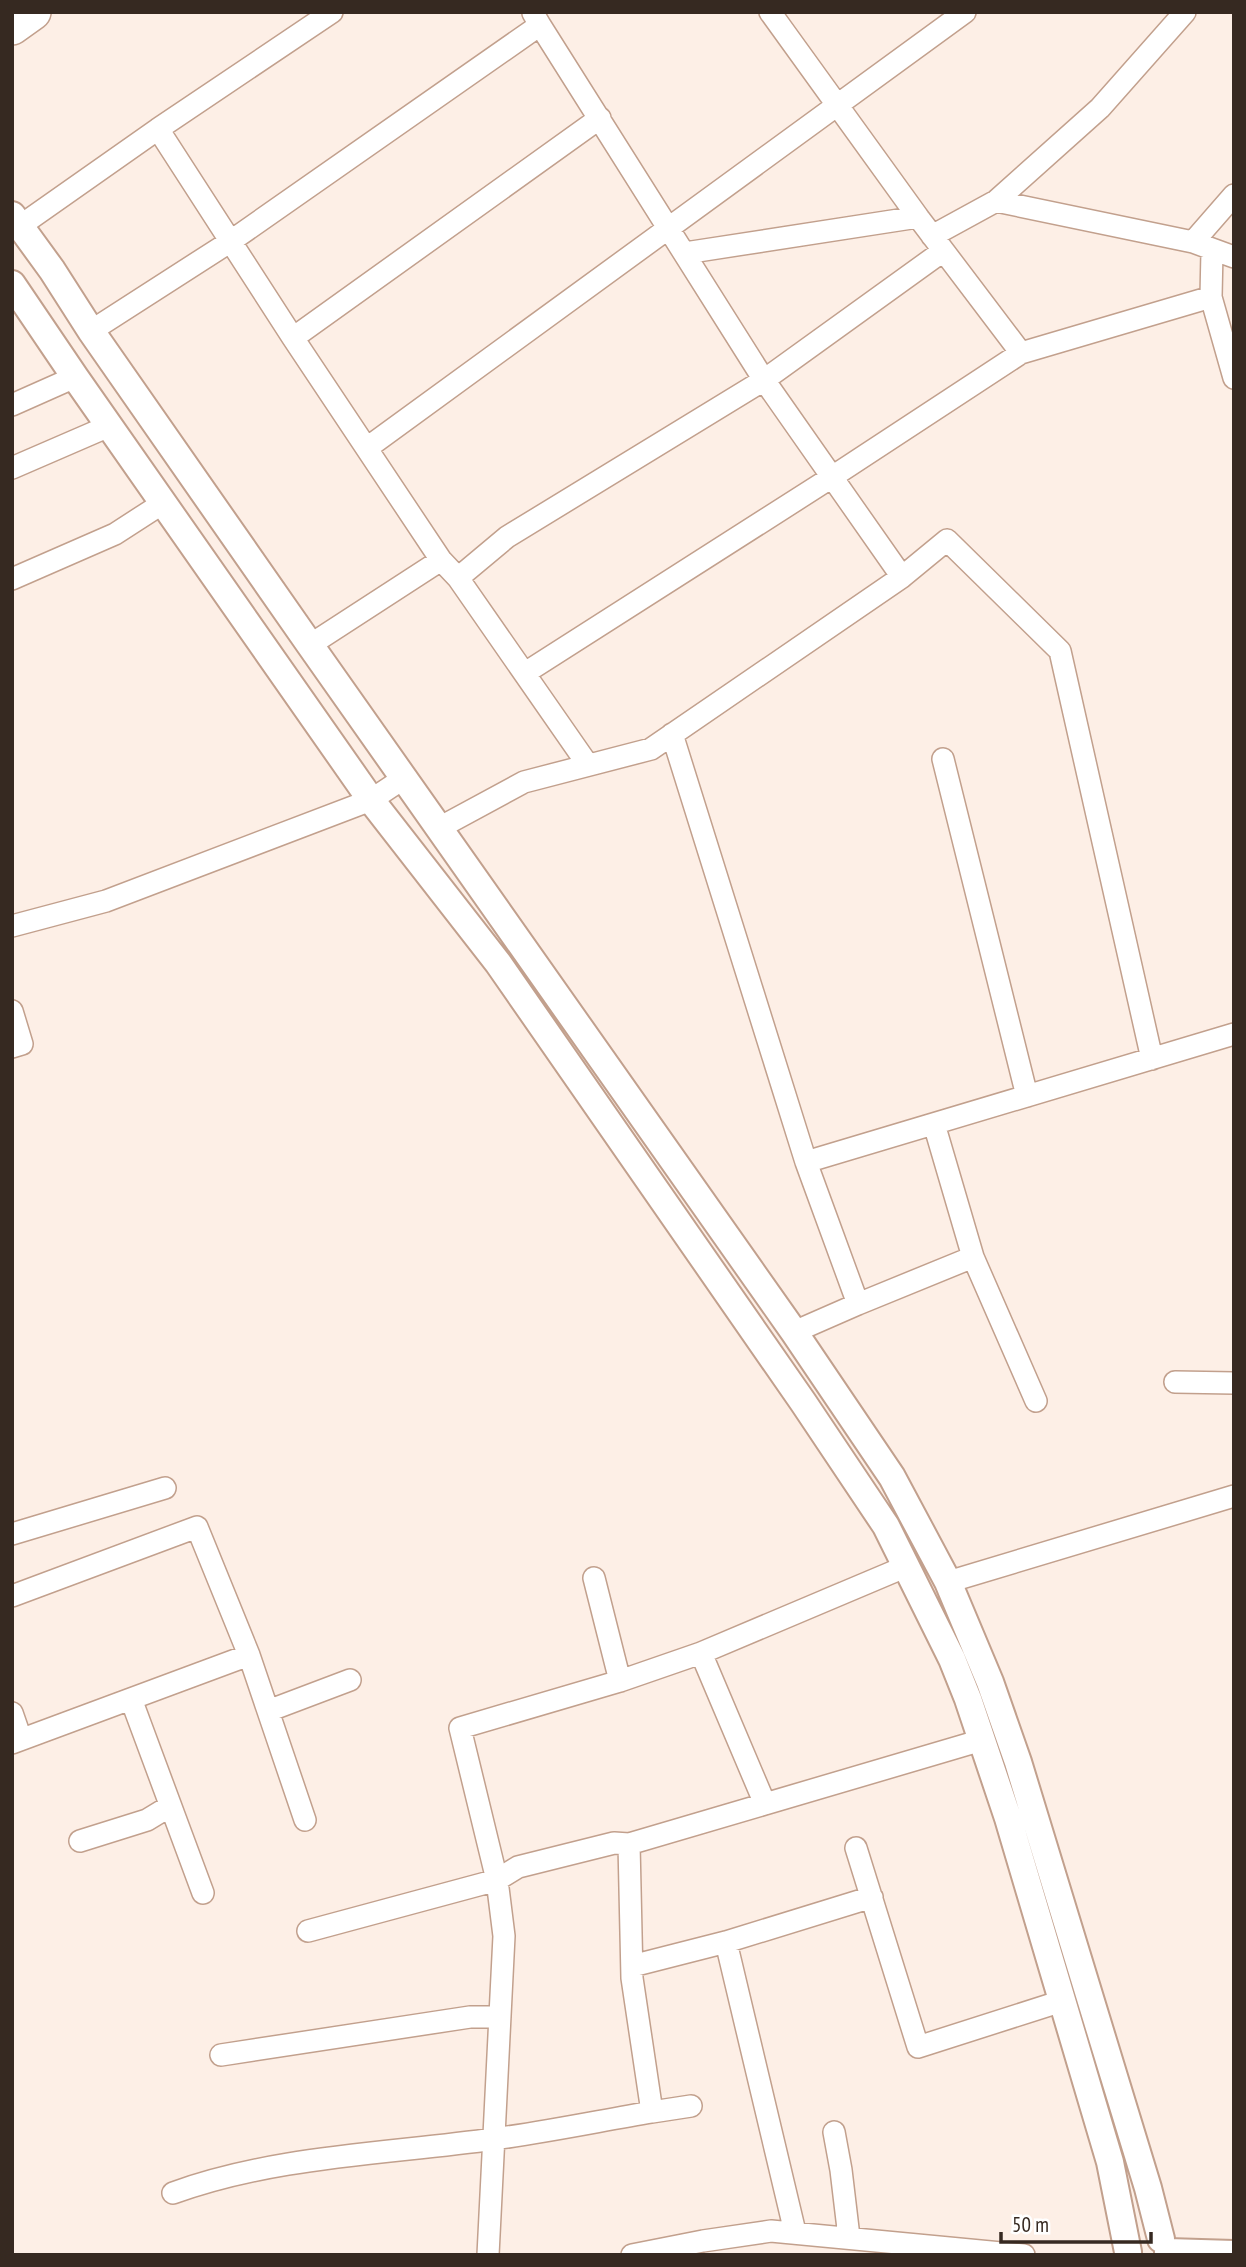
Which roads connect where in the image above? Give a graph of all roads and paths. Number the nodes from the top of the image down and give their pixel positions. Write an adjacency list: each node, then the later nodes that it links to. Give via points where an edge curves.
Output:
1 (33, 12): 7 (main road)
2 (332, 12): 10 (street)
3 (770, 12): 8 (street)
4 (965, 12): 8 (street)
5 (1185, 12): 12 (street, via 1100,107)
6 (537, 18): 9 (street); 16 (street)
7 (12, 27)
8 (836, 107): 13 (street); 15 (street)
9 (600, 118): 15 (street); 24 (street)
10 (158, 129): 14 (street); 16 (street)
11 (1234, 195): 18 (street)
12 (996, 201): 17 (street); 18 (street)
13 (918, 218): 17 (street); 19 (street)
14 (16, 220): 23 (street)
15 (670, 228): 19 (street); 31 (street)
16 (231, 240): 23 (street); 24 (street)
17 (938, 243): 25 (street); 28 (street)
18 (1203, 246): 20 (street); 22 (street)
19 (685, 253): 28 (street)
20 (1234, 257)
21 (12, 284): 26 (street)
22 (1211, 297): 25 (street); 27 (street)
23 (91, 331): 39 (street)
24 (293, 338): 31 (street)
25 (1021, 353): 33 (street)
26 (75, 377): 29 (street); 30 (street)
27 (1234, 378)
28 (764, 380): 33 (street); 37 (street, via 507,537)
29 (12, 405)
30 (109, 426): 32 (street); 34 (street)
31 (367, 448): 35 (street)
32 (12, 468)
33 (832, 477): 36 (street); 40 (street)
34 (163, 503): 38 (street, via 114,534); 45 (street)
35 (441, 561): 37 (street); 39 (street)
36 (902, 577): 41 (street); 51 (street, via 947,540 1060,651)
37 (458, 578): 40 (street)
38 (12, 579)
39 (310, 645): 44 (street)
40 (525, 673): 43 (street)
41 (672, 734): 43 (street, via 651,748); 54 (street)
42 (943, 759): 52 (street)
43 (588, 765): 46 (street, via 524,782)
44 (404, 778): 45 (street); 46 (street)
45 (370, 800): 47 (street, via 106,901); 64 (street, via 498,963 803,1402 874,1507)
46 (439, 828): 57 (street)
47 (12, 926)
48 (12, 1011): 50 (street, via 22,1044)
49 (1234, 1034): 51 (street)
50 (12, 1046)
51 (1152, 1059): 52 (street)
52 (1027, 1096): 53 (street)
53 (934, 1124): 54 (street); 55 (street)
54 (806, 1162): 56 (street)
55 (973, 1257): 56 (street); 60 (street)
56 (858, 1304): 57 (street)
57 (794, 1332): 66 (street, via 892,1477)
58 (1175, 1382): 59 (street)
59 (1234, 1383)
60 (1035, 1401)
61 (165, 1488): 63 (street)
62 (1234, 1496): 66 (street)
63 (12, 1534)
64 (907, 1566): 68 (street); 75 (street, via 951,1659)
65 (594, 1577): 71 (street)
66 (948, 1582): 99 (street, via 1018,1762)
67 (12, 1596): 69 (street, via 197,1527)
68 (701, 1653): 71 (street); 77 (street)
69 (249, 1655): 72 (street); 73 (street)
70 (350, 1681): 73 (street)
71 (620, 1681): 83 (street, via 460,1728)
72 (131, 1699): 76 (street); 78 (street)
73 (268, 1711): 79 (street)
74 (12, 1713): 76 (street)
75 (982, 1740): 77 (street); 89 (street)
76 (17, 1741)
77 (765, 1804): 81 (street)
78 (170, 1805): 80 (street, via 147,1820); 84 (street)
79 (305, 1820)
80 (80, 1841)
81 (629, 1844): 83 (street, via 614,1843 518,1867); 88 (street)
82 (856, 1848): 85 (street)
83 (497, 1880): 86 (street); 90 (street, via 504,1936)
84 (203, 1893)
85 (872, 1897): 87 (street); 89 (street, via 918,2047)
86 (308, 1931)
87 (726, 1942): 88 (street); 97 (street)
88 (632, 1966): 93 (street)
89 (1062, 2001): 100 (street, via 1110,2162)
90 (500, 2017): 91 (street, via 470,2017); 95 (street)
91 (221, 2055)
92 (691, 2106): 93 (street)
93 (652, 2112): 95 (street)
94 (834, 2132): 98 (street)
95 (495, 2139): 96 (street, via 315,2160 209,2180); 102 (street)
96 (173, 2193)
97 (795, 2232): 98 (street); 103 (street, via 753,2233)
98 (858, 2244): 104 (street)
99 (1166, 2249): 100 (street, via 1153,2236 1145,2235 1131,2244); 101 (street)
100 (1129, 2253)
101 (1234, 2254)
102 (488, 2255)
103 (632, 2255)
104 (1024, 2255)

